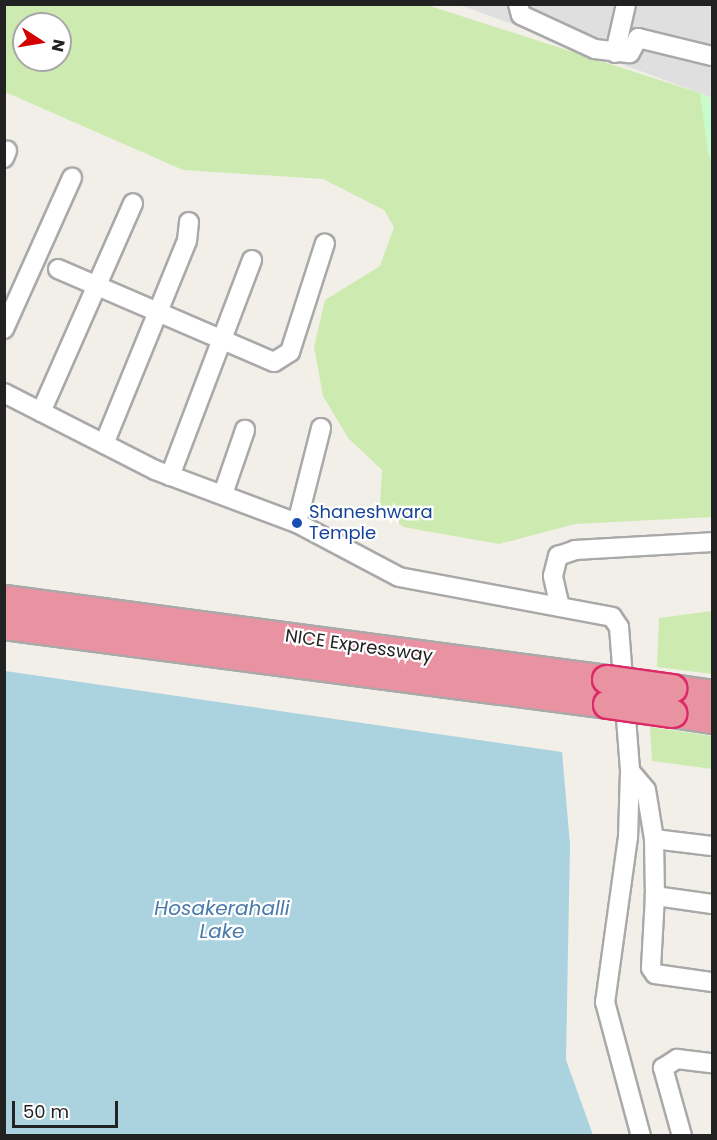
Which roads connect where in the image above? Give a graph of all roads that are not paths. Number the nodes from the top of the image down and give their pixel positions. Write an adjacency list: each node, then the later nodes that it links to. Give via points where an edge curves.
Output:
1 (518, 4): 3 (street, via 521,15)
2 (626, 4): 3 (street)
3 (615, 53): 4 (street, via 630,53 638,38)
4 (712, 56)
5 (72, 178): 13 (street)
6 (133, 203): 11 (street)
7 (189, 222): 12 (street, via 187,241)
8 (325, 243): 14 (street, via 286,357 274,362)
9 (252, 260): 14 (street)
10 (58, 269): 11 (street)
11 (96, 285): 12 (street); 16 (street)
12 (158, 311): 14 (street); 19 (street)
13 (4, 329)
14 (219, 339): 20 (street)
15 (4, 393): 16 (street)
16 (41, 412): 19 (street)
17 (321, 428): 22 (street)
18 (245, 430): 21 (street)
19 (104, 444): 20 (street)
20 (170, 476): 21 (street)
21 (224, 494): 22 (street)
22 (297, 523): 25 (street, via 399,577)
23 (712, 542): 25 (street, via 575,550 558,556 554,576)
24 (4, 599): 27 (highway, NICE Expressway)
25 (560, 607): 31 (street, via 606,615 620,627)
26 (4, 625): 27 (highway, NICE Expressway)
27 (607, 692): 29 (highway, NICE Expressway, bridge)
28 (712, 694): 29 (highway, NICE Expressway)
29 (672, 701): 30 (highway, NICE Expressway)
30 (712, 719)
31 (630, 771): 32 (street, via 646,790); 38 (street, via 628,837 605,1002)
32 (654, 839): 33 (street); 34 (street)
33 (712, 846)
34 (655, 896): 35 (street); 36 (street, via 655,974)
35 (712, 904)
36 (712, 982)
37 (712, 1063): 39 (street, via 676,1059 663,1068)
38 (641, 1136)
39 (682, 1136)

